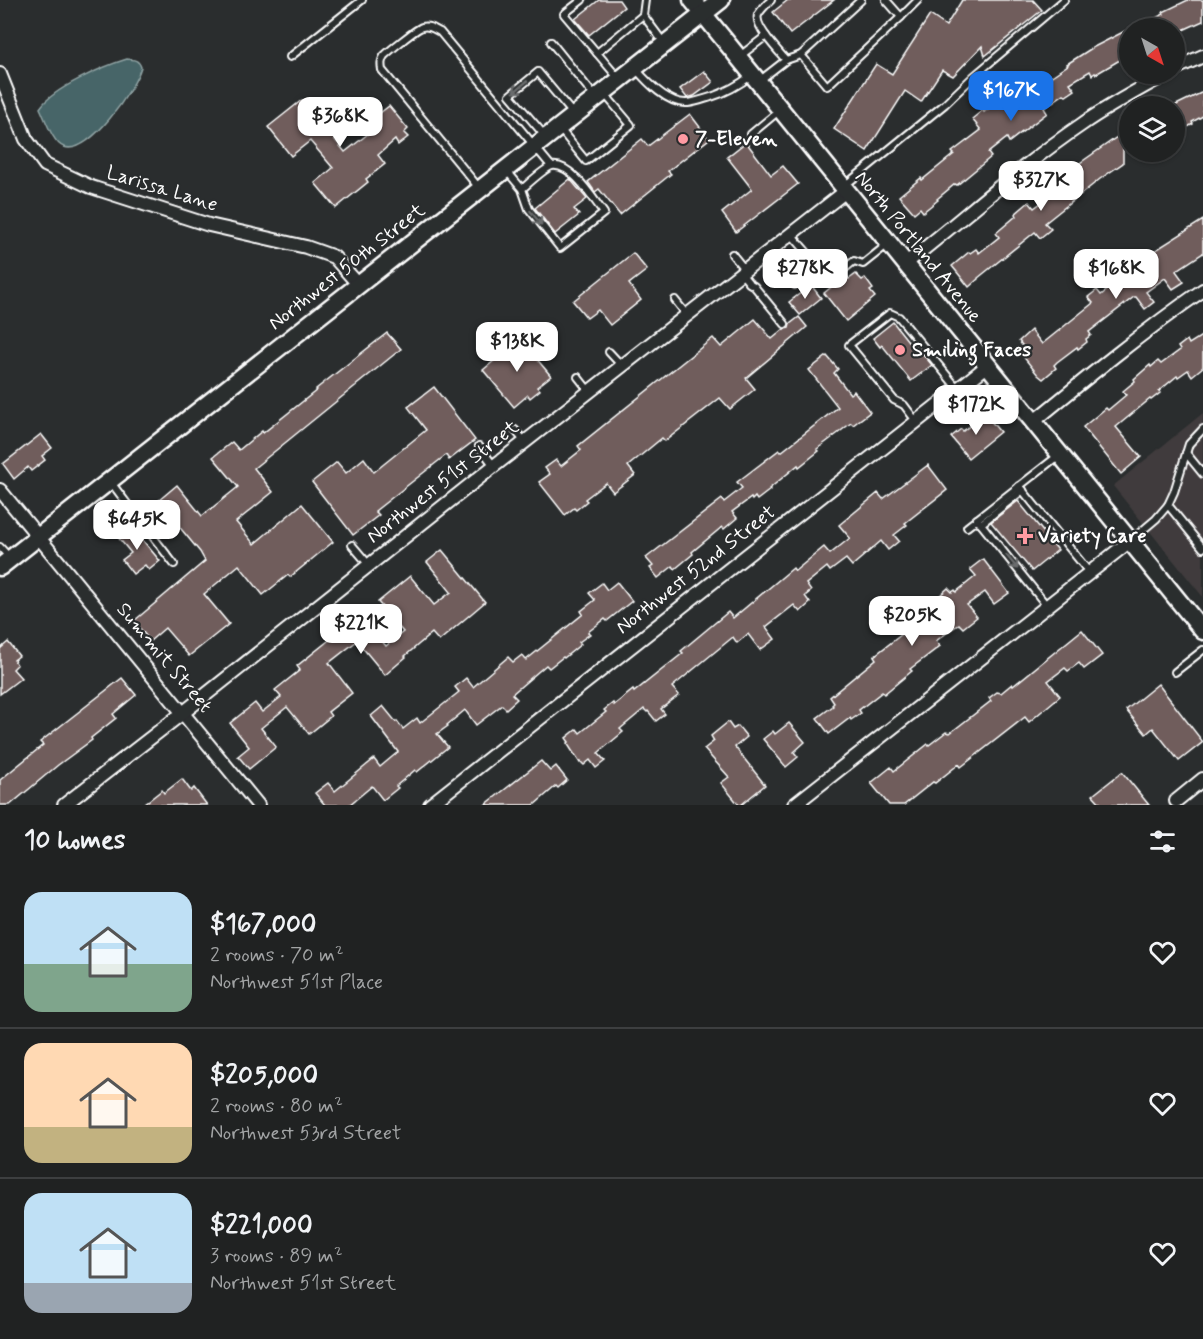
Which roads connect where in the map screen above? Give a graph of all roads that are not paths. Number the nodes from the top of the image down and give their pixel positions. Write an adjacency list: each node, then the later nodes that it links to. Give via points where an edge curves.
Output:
1 (362, 0): 22 (lane)
2 (582, 0): 19 (lane, via 564,14)
3 (645, 0): 14 (lane)
4 (692, 0): 13 (main road, North Portland Avenue)
5 (721, 0): 13 (main road, Northwest 50th Street)
6 (758, 0): 12 (lane)
7 (771, 0): 12 (lane)
8 (861, 0): 20 (lane)
9 (886, 0): 15 (lane)
10 (918, 0): 15 (lane)
11 (1064, 0): 40 (lane)
12 (764, 7): 16 (lane, via 758,20)
13 (703, 14): 18 (main road, Northwest 50th Street); 23 (main road, North Portland Avenue)
14 (643, 15): 18 (lane); 19 (lane)
15 (901, 16): 20 (lane, via 827,86)
16 (766, 36): 23 (lane); 24 (lane)
17 (551, 42): 31 (lane)
18 (665, 44): 26 (main road, Northwest 50th Street)
19 (597, 53): 29 (lane)
20 (801, 55): 24 (lane)
21 (1203, 56): 25 (street)
22 (290, 57)
23 (738, 58): 28 (main road, North Portland Avenue)
24 (786, 60): 28 (lane)
25 (1185, 64)
26 (635, 68): 28 (lane, via 653,88 686,104); 29 (main road, Northwest 50th Street)
27 (0, 74): 47 (street, Larissa Lane, via 26,139 45,165 91,187 209,225 334,257)
28 (755, 79): 32 (main road, North Portland Avenue)
29 (620, 80): 31 (main road, Northwest 50th Street)
30 (1149, 84): 45 (street, via 1043,152)
31 (600, 95): 33 (main road, Northwest 50th Street); 35 (lane, via 631,125 613,140 586,161)
32 (781, 110): 34 (lane); 40 (main road, North Portland Avenue)
33 (575, 115): 35 (main road, Northwest 50th Street); 35 (lane, one-way to 35, via 538,72 510,95)
34 (751, 134)
35 (547, 137): 36 (lane); 37 (main road, Northwest 50th Street); 38 (lane, via 440,33 432,27 414,32 384,56 382,70)
36 (550, 166): 39 (lane); 39 (lane, one-way to 36, via 529,209 560,248 604,213 573,174 562,166)
37 (506, 169): 38 (main road, Northwest 50th Street); 39 (lane)
38 (480, 189): 47 (main road, Northwest 50th Street)
39 (522, 189)
40 (844, 189): 41 (street, Northwest 51st Street); 42 (main road, North Portland Avenue)
41 (791, 234): 42 (lane, via 831,280 854,261 863,264); 43 (street, Northwest 51st Street)
42 (889, 244): 45 (main road, North Portland Avenue)
43 (768, 252): 46 (street, Northwest 51st Street); 48 (lane)
44 (732, 254): 46 (lane)
45 (905, 264): 55 (main road, North Portland Avenue)
46 (743, 272): 51 (street, Northwest 51st Street); 52 (lane)
47 (358, 284): 69 (main road, Northwest 50th Street)
48 (795, 285)
49 (1203, 290): 60 (street, via 1114,355)
50 (675, 300): 51 (lane)
51 (687, 315): 54 (street, Northwest 51st Street)
52 (785, 324)
53 (609, 352): 54 (lane)
54 (622, 366): 58 (street, Northwest 51st Street)
55 (987, 366): 57 (street, Northwest 52nd Street); 60 (main road, North Portland Avenue)
56 (578, 377): 58 (lane)
57 (958, 389): 59 (street, Northwest 52nd Street); 59 (lane, via 900,317 890,313 849,345)
58 (589, 391): 63 (street, Northwest 51st Street)
59 (917, 422): 94 (street, Northwest 52nd Street)
60 (1033, 422): 66 (main road, North Portland Avenue)
61 (1203, 429): 65 (lane)
62 (515, 430): 63 (lane)
63 (525, 441): 67 (street, Northwest 51st Street)
64 (479, 446): 67 (lane)
65 (1186, 453): 68 (lane); 72 (lane)
66 (1060, 455): 70 (lane); 78 (main road, North Portland Avenue)
67 (494, 466): 83 (street, Northwest 51st Street)
68 (1203, 474)
69 (110, 480): 73 (lane); 77 (main road, Northwest 50th Street)
70 (1021, 488): 74 (lane); 84 (lane)
71 (0, 490): 77 (street, Summit Street)
72 (1168, 505): 78 (lane); 80 (lane)
73 (140, 521)
74 (979, 521): 75 (lane); 85 (lane, one-way to 85)
75 (967, 527)
76 (147, 529): 82 (lane)
77 (38, 537): 81 (main road, Northwest 50th Street); 89 (street, Summit Street)
78 (1130, 541): 84 (street); 86 (main road, North Portland Avenue)
79 (352, 545): 83 (lane)
80 (1203, 548)
81 (3, 558)
82 (174, 564)
83 (369, 565): 89 (street, Northwest 51st Street)
84 (1089, 573): 85 (street)
85 (1047, 606): 95 (street)
86 (1203, 631)
87 (1203, 650): 88 (lane)
88 (1175, 672)
89 (184, 712): 92 (street, Northwest 51st Street); 93 (street, Summit Street)
90 (1203, 779): 91 (street)
91 (1176, 801)
92 (64, 805)
93 (258, 805)
94 (430, 805)
95 (794, 805)

